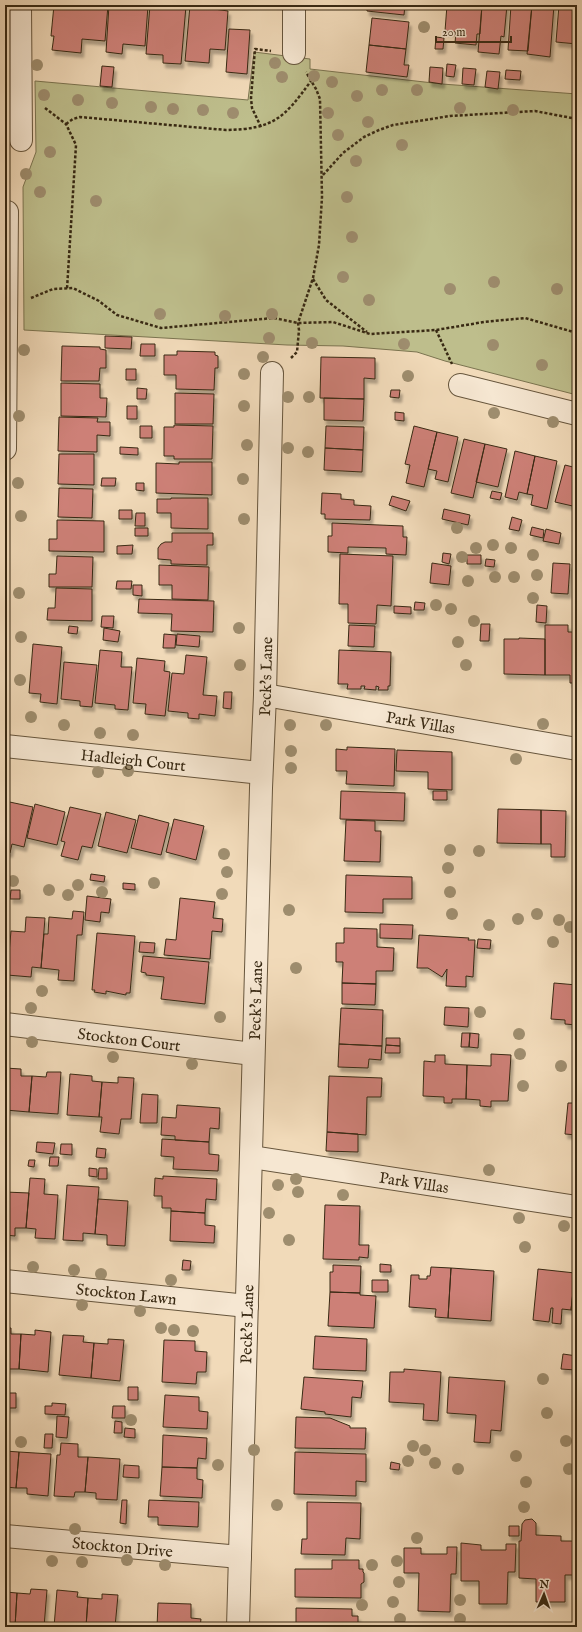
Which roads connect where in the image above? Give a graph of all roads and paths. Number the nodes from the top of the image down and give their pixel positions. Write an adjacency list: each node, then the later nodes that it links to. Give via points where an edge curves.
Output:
1 (20, 5): 5 (street)
2 (294, 5): 3 (street)
3 (294, 53): 4 (path); 8 (path, via 255,49 251,98 252,108)
4 (311, 81): 8 (path, via 292,108); 10 (path, via 320,99)
5 (21, 90): 7 (path); 9 (street)
6 (577, 119): 10 (path, via 535,111 450,116 393,125 364,137 342,153)
7 (66, 124): 8 (path, via 80,117 226,130 247,130); 13 (path, via 76,145)
8 (261, 126)
9 (21, 140)
10 (322, 175): 12 (path, via 321,220)
11 (7, 212): 14 (street)
12 (313, 278): 15 (path); 18 (path, via 326,300)
13 (67, 289): 14 (path, via 53,290); 15 (path, via 73,288 99,301 117,315 161,328 274,318)
14 (6, 307): 22 (street)
15 (298, 323): 18 (path, via 333,322); 19 (path, via 297,352)
16 (436, 330): 17 (path, via 525,318); 18 (path); 20 (path)
17 (577, 333)
18 (370, 334)
19 (272, 373): 23 (street, Peck's Lane)
20 (456, 375): 21 (street)
21 (577, 414)
22 (5, 448)
23 (265, 695): 25 (street, Park Villas); 26 (street, Peck's Lane)
24 (5, 746): 26 (street, Hadleigh Court)
25 (577, 749)
26 (262, 773): 28 (street, Peck's Lane)
27 (5, 1024): 28 (street, Stockton Court)
28 (253, 1054): 29 (street, Peck's Lane)
29 (252, 1157): 30 (street, Park Villas); 32 (street, Peck's Lane)
30 (577, 1207)
31 (5, 1281): 32 (street, Stockton Lawn)
32 (247, 1306): 34 (street, Peck's Lane)
33 (5, 1536): 34 (street, Stockton Drive)
34 (240, 1557): 35 (street, Peck's Lane)
35 (238, 1627)

